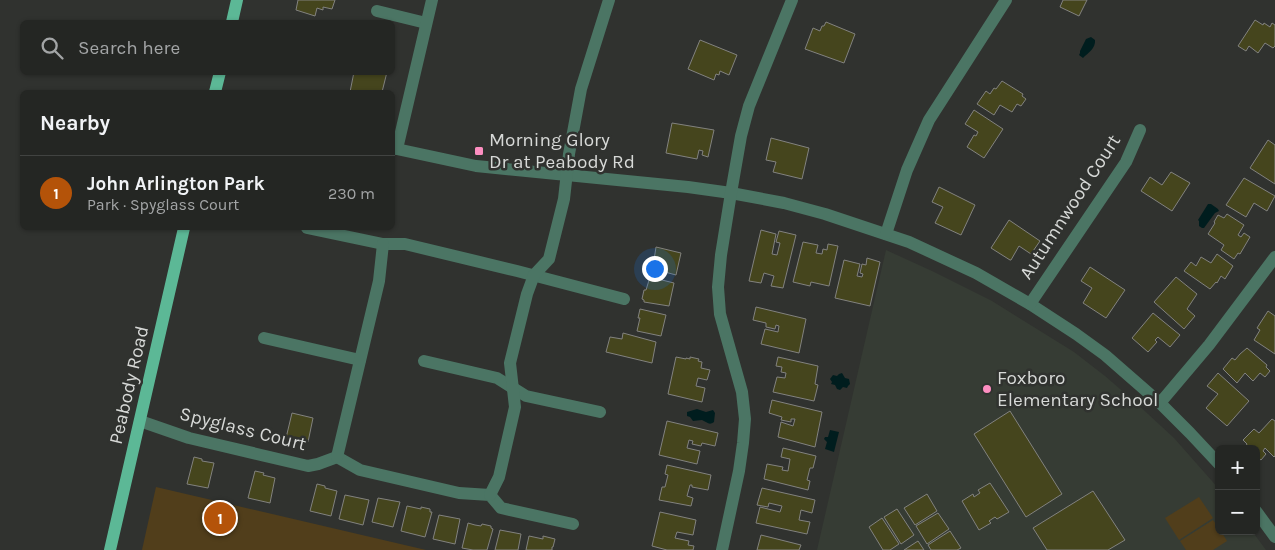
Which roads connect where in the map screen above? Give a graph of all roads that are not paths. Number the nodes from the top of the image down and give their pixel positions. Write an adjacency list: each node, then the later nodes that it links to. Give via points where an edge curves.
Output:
1 (237, 0): 7 (main road)
2 (432, 0): 8 (street)
3 (609, 0): 13 (street, via 582,89)
4 (792, 0): 14 (street, via 749,106)
5 (1006, 0): 17 (street, via 930,120 908,170)
6 (377, 11): 8 (street)
7 (232, 20)
8 (426, 23): 12 (street)
9 (219, 75): 10 (main road)
10 (216, 90)
11 (1140, 130): 22 (street, Autumnwood Court, via 1126,162)
12 (395, 148): 13 (street, via 476,166)
13 (566, 175): 14 (street); 20 (street, via 564,199 549,260)
14 (731, 192): 17 (street, via 825,214); 37 (street, via 718,287 720,314 742,392 745,419 739,471)
15 (184, 230): 29 (main road, Peabody Road)
16 (316, 230): 18 (street)
17 (886, 234): 22 (street, via 920,246 976,273)
18 (383, 244): 20 (street, via 405,244); 24 (street, via 379,281)
19 (1275, 257): 27 (street, via 1210,345)
20 (534, 275): 21 (street); 26 (street, via 510,363)
21 (624, 299)
22 (1030, 304): 27 (street, via 1105,355)
23 (264, 338): 24 (street)
24 (360, 360): 30 (street)
25 (424, 361): 26 (street, via 497,378)
26 (512, 387): 28 (street, via 526,396); 32 (street, via 515,407 499,477)
27 (1160, 403): 31 (street)
28 (600, 412)
29 (140, 421): 30 (street, Spyglass Court, via 189,438 308,466); 36 (main road, Peabody Road)
30 (337, 457): 32 (street, via 360,470 459,493)
31 (1215, 460)
32 (490, 495): 34 (street, via 501,508)
33 (1260, 516): 35 (street)
34 (573, 524)
35 (1275, 537)
36 (110, 550)
37 (722, 550)

